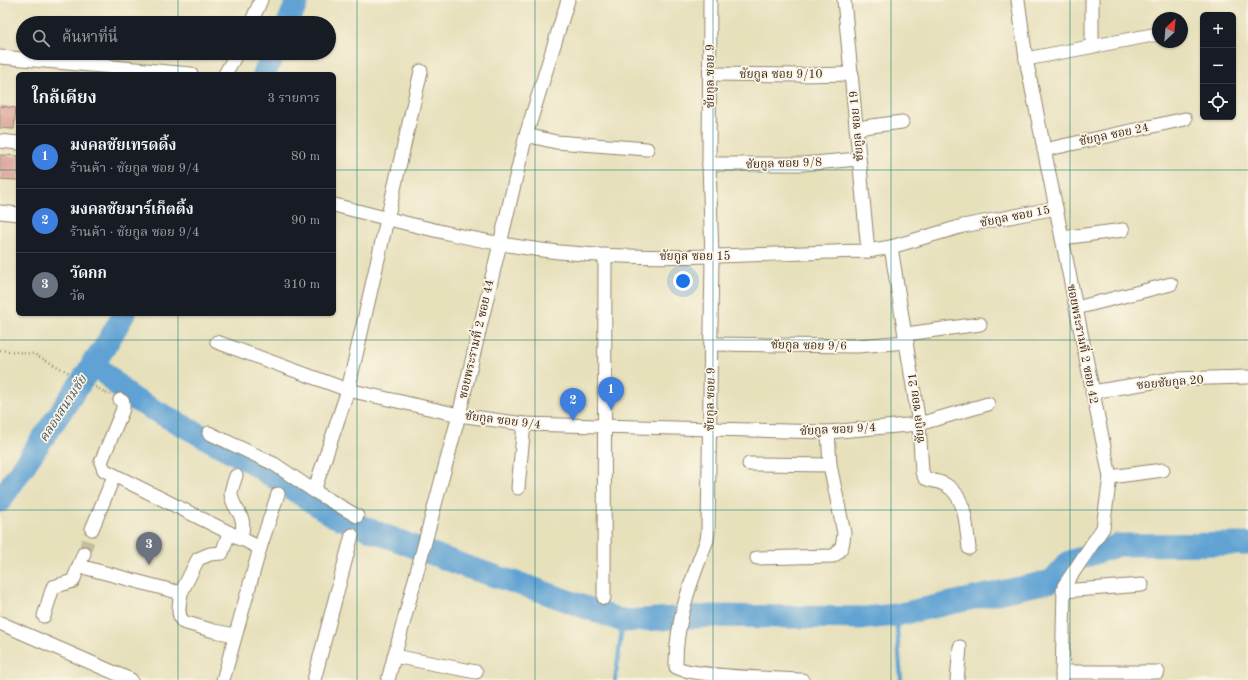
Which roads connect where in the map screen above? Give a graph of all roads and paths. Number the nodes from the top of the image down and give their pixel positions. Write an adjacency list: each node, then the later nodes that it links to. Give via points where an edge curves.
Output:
1 (261, 0): 7 (street)
2 (568, 0): 23 (street, ซอยพระรามที่ 2 ซอย 44)
3 (710, 0): 18 (street, ชัยกูล ซอย 9)
4 (844, 0): 19 (street, ชัยกูล ซอย 19)
5 (1018, 0): 12 (street, ซอยพระรามที่ 2 ซอย 42)
6 (1092, 0): 9 (street)
7 (254, 16)
8 (1152, 35): 9 (street)
9 (1092, 46): 12 (street)
10 (0, 57): 11 (street)
11 (16, 58)
12 (1026, 59): 27 (street, ซอยพระรามที่ 2 ซอย 42)
13 (34, 60): 16 (street)
14 (233, 60): 17 (street)
15 (420, 71): 34 (street)
16 (169, 72)
17 (226, 72)
18 (711, 74): 19 (street, ชัยกูล ซอย 9/10); 29 (street, ชัยกูล ซอย 9)
19 (852, 74): 22 (street, ชัยกูล ซอย 19)
20 (1185, 119): 27 (street, ชัยกูล ซอย 24)
21 (902, 122): 22 (street)
22 (856, 128): 28 (street, ชัยกูล ซอย 19)
23 (526, 135): 26 (street, via 556,142); 37 (street, ซอยพระรามที่ 2 ซอย 44)
24 (0, 141): 25 (street)
25 (16, 143)
26 (647, 149)
27 (1044, 150): 31 (street, ซอยพระรามที่ 2 ซอย 42)
28 (858, 159): 29 (street, ชัยกูล ซอย 9/8, via 803,164); 39 (street, ชัยกูล ซอย 19)
29 (710, 164): 41 (street, ชัยกูล ซอย 9)
30 (336, 206): 34 (street, ชัยกูล ซอย 15)
31 (1056, 208): 36 (street, ซอยพระรามที่ 2 ซอย 42); 38 (street, ชัยกูล ซอย 15, via 963,226)
32 (0, 212): 33 (street)
33 (16, 214)
34 (386, 218): 37 (street, ชัยกูล ซอย 15); 50 (street)
35 (1123, 230): 36 (street)
36 (1062, 238): 43 (street, ซอยพระรามที่ 2 ซอย 42)
37 (499, 244): 40 (street, ชัยกูล ซอย 15); 54 (street, ซอยพระรามที่ 2 ซอย 44)
38 (892, 247): 39 (street, ชัยกูล ซอย 15); 45 (street, ชัยกูล ซอย 21)
39 (868, 251): 41 (street, ชัยกูล ซอย 15)
40 (605, 255): 41 (street, ชัยกูล ซอย 15); 57 (street)
41 (712, 257): 47 (street, ชัยกูล ซอย 9)
42 (1171, 284): 43 (street)
43 (1076, 308): 51 (street, ซอยพระรามที่ 2 ซอย 42)
44 (980, 324): 45 (street, ชัยกูล ซอย 9/6)
45 (907, 338): 47 (street, ชัยกูล ซอย 9/6, via 857,346); 56 (street, ชัยกูล ซอย 21)
46 (217, 342): 50 (street, ชัยกูล ซอย 9/4)
47 (711, 344): 58 (street, ชัยกูล ซอย 9)
48 (0, 350): 52 (path, via 34,354)
49 (1248, 377): 51 (street, ซอยชัยกูล 20, via 1171,379)
50 (348, 390): 54 (street, ชัยกูล ซอย 9/4); 68 (street)
51 (1092, 392): 66 (street, ซอยพระรามที่ 2 ซอย 42)
52 (120, 400): 64 (street, via 123,402 122,415 101,462 104,470)
53 (988, 404): 56 (street, ชัยกูล ซอย 9/4)
54 (459, 415): 55 (street, ชัยกูล ซอย 9/4); 87 (street, ซอยพระรามที่ 2 ซอย 44)
55 (524, 424): 57 (street, ชัยกูล ซอย 9/4); 67 (street)
56 (919, 424): 59 (street, ชัยกูล ซอย 9/4); 75 (street, ชัยกูล ซอย 21, via 922,472 925,478 953,490 963,505)
57 (605, 427): 58 (street, ชัยกูล ซอย 9/4); 82 (street)
58 (709, 428): 59 (street, ชัยกูล ซอย 9/4); 92 (street, ชัยกูล ซอย 9, via 707,540 683,608 676,667 681,671)
59 (828, 432): 62 (street)
60 (209, 433): 68 (street, via 274,464)
61 (749, 464): 62 (street)
62 (830, 465): 77 (street, via 844,533 840,552 833,556)
63 (1163, 470): 66 (street)
64 (114, 476): 71 (street); 73 (street)
65 (236, 476): 73 (street, via 231,497 244,528)
66 (1110, 477): 80 (street, ซอยพระรามที่ 2 ซอย 42, via 1103,528 1070,576)
67 (518, 488)
68 (314, 490): 70 (street)
69 (278, 494): 74 (street)
70 (358, 516)
71 (92, 529)
72 (352, 535): 95 (street)
73 (235, 536): 74 (street); 81 (street, via 222,552 198,559)
74 (260, 548): 85 (street)
75 (969, 548)
76 (84, 553): 78 (street)
77 (757, 558)
78 (79, 566): 81 (street); 83 (street, via 73,581 53,587)
79 (1142, 585): 80 (street)
80 (1063, 591): 91 (street, ซอยพระรามที่ 2 ซอย 42)
81 (181, 593): 85 (street, via 179,613 183,622)
82 (604, 598)
83 (44, 616)
84 (0, 623): 90 (street)
85 (235, 635): 94 (street)
86 (960, 648): 98 (street)
87 (394, 656): 88 (street); 96 (street, ซอยพระรามที่ 2 ซอย 44)
88 (476, 672)
89 (1158, 672): 91 (street)
90 (104, 675): 93 (street)
91 (1062, 676)
92 (709, 677): 97 (street, ชัยกูล ซอย 9)
93 (131, 680)
94 (223, 680)
95 (314, 680)
96 (388, 680)
97 (802, 680)
98 (957, 680)

